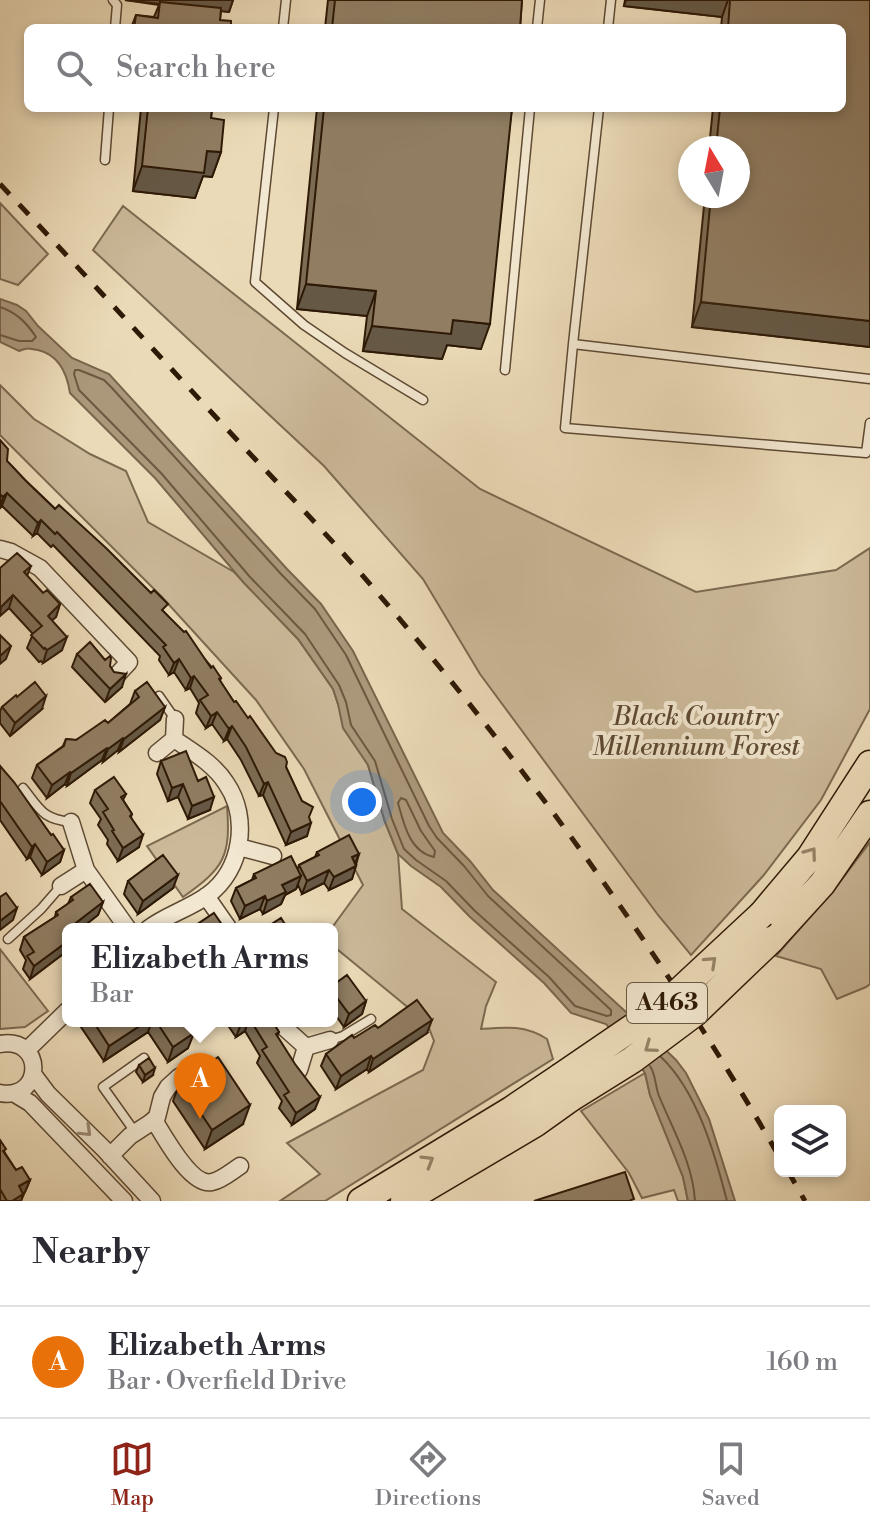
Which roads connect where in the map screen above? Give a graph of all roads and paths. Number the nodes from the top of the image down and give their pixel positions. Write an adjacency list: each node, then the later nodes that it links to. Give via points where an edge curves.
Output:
1 (113, 0): 5 (lane)
2 (286, 0): 6 (lane)
3 (540, 0): 7 (lane)
4 (611, 0): 8 (lane)
5 (115, 24)
6 (283, 24)
7 (537, 24)
8 (608, 24)
9 (109, 112): 13 (lane)
10 (274, 112): 17 (lane, via 255,282 304,325)
11 (530, 112): 15 (lane)
12 (599, 112): 14 (lane)
13 (105, 160)
14 (573, 344): 16 (lane); 18 (lane, via 565,428 866,453)
15 (505, 370)
16 (870, 379)
17 (423, 400)
18 (870, 423)
19 (0, 549): 20 (street, via 40,568 129,662)
20 (116, 676)
21 (159, 696): 22 (lane)
22 (175, 719): 23 (street)
23 (174, 739): 24 (street); 29 (street, via 208,762 226,783 237,810)
24 (157, 753)
25 (870, 764): 49 (highway, A463, one-way to 25, bridge, via 762,914 810,857)
26 (23, 788): 28 (lane, via 46,816)
27 (870, 814): 49 (highway, A463, one-way to 49, bridge, via 822,884 695,1013 632,1060)
28 (71, 822): 31 (street)
29 (239, 847): 30 (street); 33 (street, via 226,876)
30 (273, 856)
31 (86, 870): 32 (street); 34 (street)
32 (61, 886): 37 (lane)
33 (206, 896): 35 (street); 36 (street)
34 (124, 923)
35 (156, 923)
36 (225, 923)
37 (8, 939)
38 (62, 1016): 44 (street)
39 (371, 1019): 41 (lane)
40 (284, 1027): 43 (street)
41 (330, 1040): 43 (street)
42 (0, 1044): 44 (street)
43 (306, 1047): 46 (street)
44 (27, 1050): 48 (street)
45 (144, 1058): 52 (lane, via 103,1087)
46 (299, 1070)
47 (190, 1071): 51 (street, via 168,1087)
48 (33, 1074): 50 (street, via 29,1084); 53 (street, one-way to 53)
49 (566, 1088): 57 (highway, A463, one-way to 49, via 511,1110); 58 (highway, A463, via 536,1123)
50 (7, 1093): 55 (street, via 30,1103)
51 (154, 1120): 52 (street); 54 (street, via 203,1183)
52 (135, 1132): 53 (street)
53 (110, 1156): 56 (street)
54 (240, 1166)
55 (124, 1201)
56 (152, 1201)
57 (361, 1201)
58 (404, 1201)

